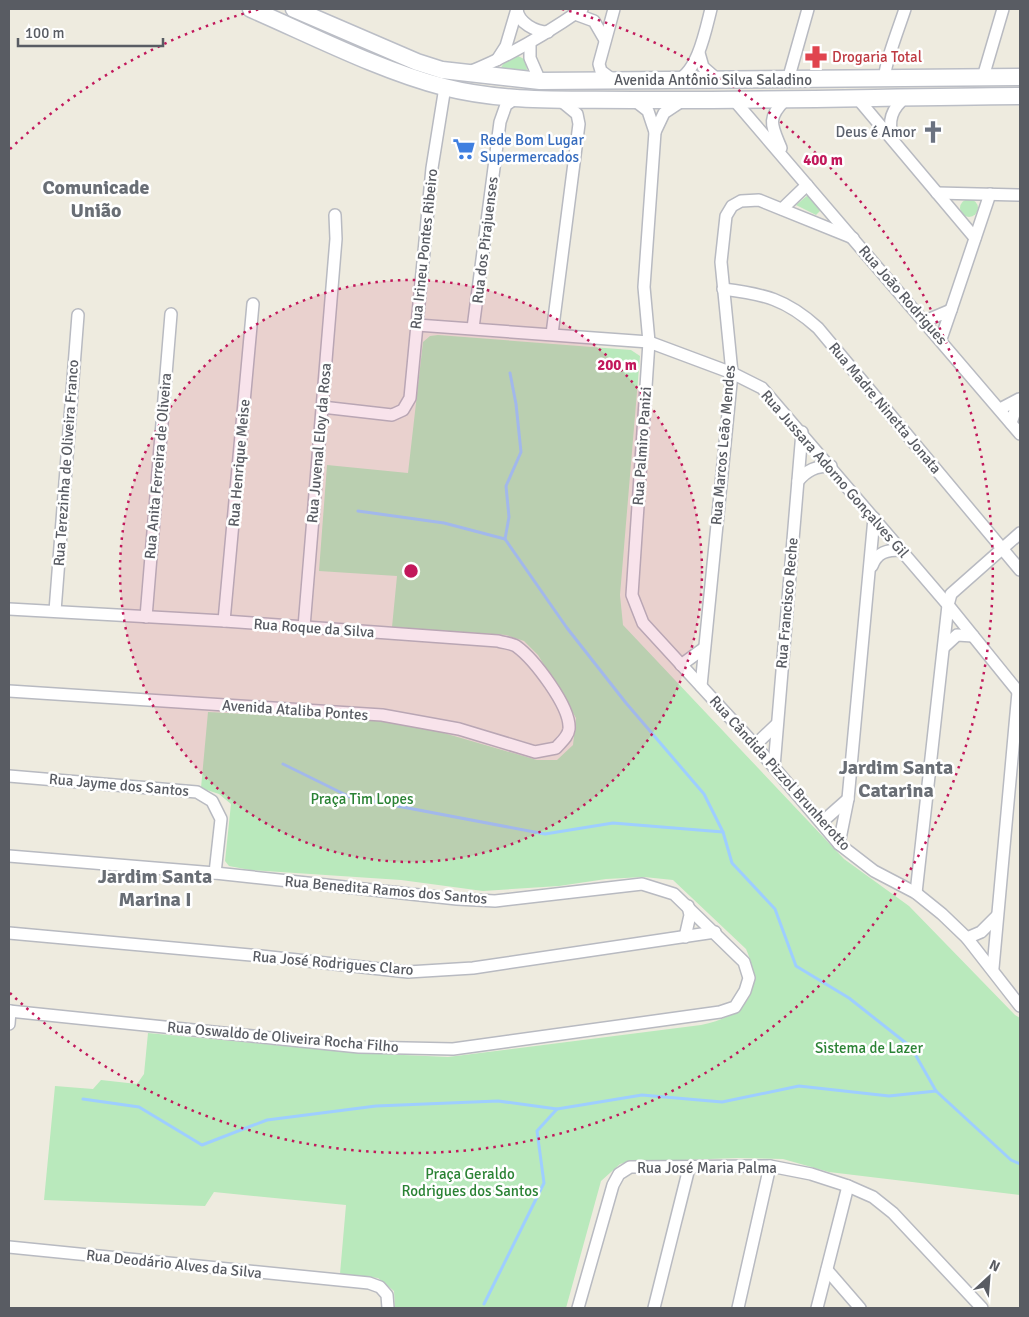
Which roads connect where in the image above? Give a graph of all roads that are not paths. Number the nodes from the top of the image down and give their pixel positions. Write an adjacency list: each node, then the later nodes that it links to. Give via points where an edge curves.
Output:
1 (251, 9): 26 (main road, Avenida Antônio Silva Saladino, via 408,76)
2 (294, 9): 16 (main road, via 417,62)
3 (517, 9): 10 (street, via 519,17 531,27); 15 (street, via 506,46)
4 (614, 9): 11 (street)
5 (711, 9): 13 (street)
6 (808, 9): 23 (street)
7 (905, 9): 14 (street)
8 (1003, 9): 17 (street)
9 (579, 11): 10 (street); 11 (street, via 594,21)
10 (548, 32): 12 (street)
11 (605, 40): 25 (street, via 599,68)
12 (530, 44): 15 (street); 24 (street, via 530,58)
13 (699, 53): 21 (street, via 684,76); 22 (street, via 702,67)
14 (890, 55): 19 (street, via 884,71); 20 (street, via 894,66)
15 (496, 61): 16 (street)
16 (465, 74): 24 (main road, Avenida Antônio Silva Saladino)
17 (984, 77): 18 (main road, Avenida Antônio Silva Saladino); 20 (main road, Avenida Antônio Silva Saladino)
18 (1020, 77)
19 (877, 78): 20 (main road, Avenida Antônio Silva Saladino); 23 (main road, Avenida Antônio Silva Saladino); 30 (main road)
20 (906, 78)
21 (677, 80): 22 (main road, Avenida Antônio Silva Saladino); 25 (main road, Avenida Antônio Silva Saladino)
22 (718, 80): 23 (main road, Avenida Antônio Silva Saladino)
23 (788, 80): 36 (main road, via 782,89 774,93 702,95)
24 (540, 81): 25 (main road, Avenida Antônio Silva Saladino); 32 (main road)
25 (615, 81)
26 (445, 88): 27 (main road, Avenida Antônio Silva Saladino); 55 (street, Rua Irineu Pontes Ribeiro, via 432,168)
27 (486, 94): 29 (main road, Avenida Antônio Silva Saladino); 37 (street, Rua dos Pirajuenses, via 494,103)
28 (1020, 96): 30 (main road)
29 (516, 97): 32 (main road, Avenida Antônio Silva Saladino); 37 (street, Rua dos Pirajuenses, via 506,105)
30 (901, 97): 31 (main road, Avenida Antônio Silva Saladino); 39 (street, via 889,125)
31 (858, 99): 35 (main road, Avenida Antônio Silva Saladino); 39 (street)
32 (557, 100): 33 (main road, Avenida Antônio Silva Saladino); 57 (street, via 577,114 580,124)
33 (633, 100): 36 (main road, Avenida Antônio Silva Saladino); 38 (street, Rua Palmiro Panizi, via 648,111)
34 (734, 100): 35 (main road, Avenida Antônio Silva Saladino); 36 (main road, Avenida Antônio Silva Saladino); 40 (street, Rua João Rodrigues)
35 (785, 100): 40 (street, Rua João Rodrigues, via 772,119)
36 (683, 101): 38 (street, Rua Palmiro Panizi, via 664,113)
37 (500, 122): 56 (street, Rua dos Pirajuenses)
38 (655, 132): 59 (street, Rua Palmiro Panizi, via 644,287)
39 (895, 144): 42 (street)
40 (785, 157): 41 (street, Rua João Rodrigues)
41 (807, 185): 45 (street); 47 (street, Rua João Rodrigues)
42 (937, 193): 43 (street); 48 (street)
43 (990, 194): 44 (street); 48 (street)
44 (1020, 195)
45 (782, 209): 47 (street, Rua Marcos Leão Mendes); 49 (street, Rua Marcos Leão Mendes, via 748,199 732,206 726,216 722,241)
46 (335, 214): 62 (street, Rua Juvenal Eloy da Rosa, via 335,258)
47 (854, 238): 54 (street, Rua João Rodrigues)
48 (975, 238): 51 (street)
49 (723, 289): 60 (street, Rua Marcos Leão Mendes); 71 (street, Rua Madre Ninetta Jonata, via 775,298 818,328)
50 (253, 304): 80 (street, Rua Henrique Meise)
51 (951, 310): 54 (street); 58 (street)
52 (171, 314): 79 (street, Rua Anita Ferreira de Oliveira)
53 (78, 315): 78 (street, Rua Terezinha de Oliveira Franco)
54 (925, 321): 58 (street, Rua João Rodrigues)
55 (417, 325): 56 (street, Rua Jussara Adorno Gonçalves Gil); 62 (street, Rua Irineu Pontes Ribeiro, via 410,398 403,410 392,415)
56 (473, 328): 57 (street, Rua Jussara Adorno Gonçalves Gil)
57 (552, 334): 59 (street, Rua Jussara Adorno Gonçalves Gil)
58 (941, 339): 63 (street, Rua João Rodrigues)
59 (649, 342): 60 (street, Rua Jussara Adorno Gonçalves Gil); 77 (street, Rua Palmiro Panizi, via 632,594)
60 (732, 373): 65 (street, Rua Jussara Adorno Gonçalves Gil, via 762,388); 84 (street, Rua Marcos Leão Mendes)
61 (1020, 398): 63 (street); 64 (street)
62 (322, 407): 81 (street, Rua Juvenal Eloy da Rosa)
63 (1000, 409): 64 (street, Rua João Rodrigues)
64 (1011, 423): 66 (street, Rua João Rodrigues)
65 (802, 432): 67 (street, Rua Jussara Adorno Gonçalves Gil); 68 (street, Rua Francisco Reche)
66 (1020, 434)
67 (831, 466): 68 (street, via 820,466 806,472); 69 (street, Rua Jussara Adorno Gonçalves Gil)
68 (798, 481): 89 (street, Rua Francisco Reche)
69 (874, 518): 72 (street, Rua Jussara Adorno Gonçalves Gil); 73 (street)
70 (1020, 533): 71 (street)
71 (1002, 549): 74 (street, Rua Madre Ninetta Jonata); 75 (street, via 951,594)
72 (901, 550): 73 (street, via 883,552); 75 (street, Rua Jussara Adorno Gonçalves Gil)
73 (870, 570): 95 (street)
74 (1020, 570)
75 (948, 605): 82 (street, Rua Jussara Adorno Gonçalves Gil); 83 (street)
76 (9, 609): 78 (street, Rua Roque da Silva)
77 (636, 609): 85 (street, Rua Cândida Pizzol Brunherotto, via 643,623)
78 (54, 611): 79 (street, Rua Roque da Silva)
79 (146, 617): 80 (street, Rua Roque da Silva)
80 (224, 622): 81 (street, Rua Roque da Silva)
81 (304, 627): 91 (street, Rua Roque da Silva, via 498,641 514,645 528,656 562,703 568,719)
82 (973, 636): 83 (street, via 957,636); 88 (street, Rua Jussara Adorno Gonçalves Gil)
83 (944, 647): 100 (street)
84 (703, 649): 85 (street); 86 (street, Rua Marcos Leão Mendes)
85 (681, 664): 86 (street, Rua Cândida Pizzol Brunherotto)
86 (701, 686): 92 (street, Rua Cândida Pizzol Brunherotto)
87 (9, 691): 91 (street, Avenida Ataliba Pontes, via 382,715 458,729 535,752 556,748)
88 (1019, 693): 90 (street)
89 (776, 725): 92 (street); 93 (street, Rua Francisco Reche)
90 (1017, 729): 102 (street)
91 (568, 731)
92 (755, 745): 93 (street, Rua Cândida Pizzol Brunherotto)
93 (774, 767): 96 (street, Rua Cândida Pizzol Brunherotto)
94 (9, 776): 99 (street, Rua Jayme dos Santos, via 197,792 212,800 221,819)
95 (848, 799): 96 (street); 97 (street)
96 (822, 822): 97 (street, Rua Cândida Pizzol Brunherotto)
97 (839, 844): 100 (street, Rua Cândida Pizzol Brunherotto, via 874,871)
98 (9, 856): 99 (street, Rua Benedita Ramos dos Santos)
99 (215, 873): 101 (street, Rua Benedita Ramos dos Santos, via 457,900 495,901 642,884 674,894)
100 (916, 893): 106 (street, Rua Cândida Pizzol Brunherotto)
101 (688, 906): 103 (street, Rua Benedita Ramos dos Santos); 105 (street, via 690,915)
102 (997, 916): 106 (street, via 981,932); 107 (street)
103 (715, 932): 105 (street, Rua José Rodrigues Claro); 109 (street, Rua Benedita Ramos dos Santos, via 744,962 748,978 745,992)
104 (9, 933): 105 (street, Rua José Rodrigues Claro, via 408,972 473,968)
105 (685, 937)
106 (967, 938): 107 (street, Rua Cândida Pizzol Brunherotto)
107 (992, 968): 108 (street, Rua Cândida Pizzol Brunherotto)
108 (1020, 1006)
109 (735, 1007): 110 (street, Rua Oswaldo de Oliveira Rocha Filho, via 720,1012 453,1049 359,1047)
110 (9, 1011): 111 (street)
111 (9, 1024)
112 (770, 1166): 113 (street, Rua José Maria Palma); 114 (street, Rua José Maria Palma); 121 (street)
113 (689, 1168): 119 (street, Rua José Maria Palma, via 630,1167 619,1174 613,1185); 120 (street)
114 (848, 1186): 116 (street); 117 (street, Rua José Maria Palma, via 873,1197 893,1213)
115 (9, 1247): 118 (street, Rua Deodário Alves da Silva, via 369,1283 380,1287 387,1295)
116 (827, 1270): 122 (street); 123 (street)
117 (980, 1307)
118 (388, 1308)
119 (578, 1308)
120 (654, 1308)
121 (738, 1308)
122 (817, 1308)
123 (860, 1308)

